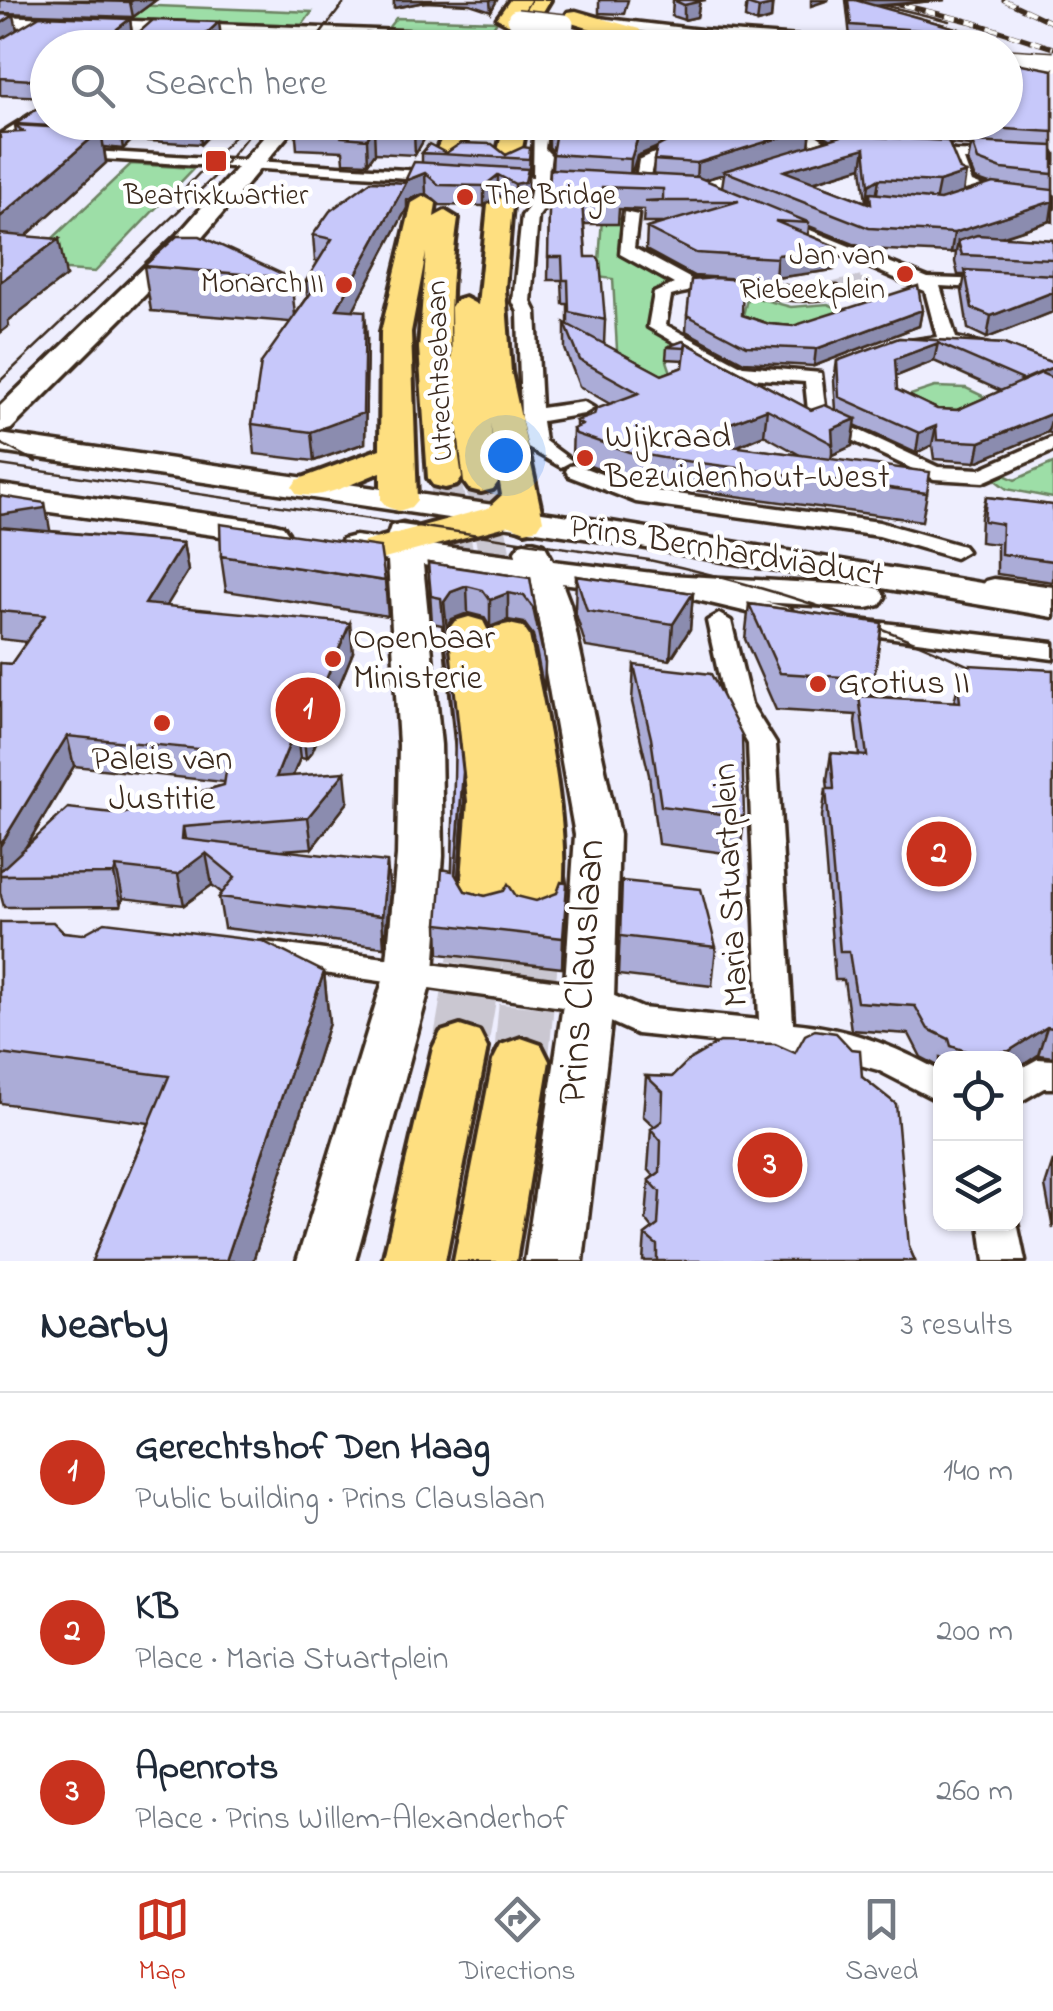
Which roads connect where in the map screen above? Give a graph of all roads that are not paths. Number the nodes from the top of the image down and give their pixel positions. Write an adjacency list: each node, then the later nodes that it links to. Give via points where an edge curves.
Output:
1 (542, 0): 6 (main road)
2 (360, 12): 9 (street)
3 (0, 21): 4 (street)
4 (43, 23): 7 (street); 8 (street)
5 (565, 25): 6 (street); 6 (street, bridge); 11 (street); 12 (street)
6 (507, 27): 10 (street)
7 (32, 30)
8 (108, 30)
9 (348, 30)
10 (471, 30)
11 (611, 30)
12 (651, 30)
13 (30, 31): 14 (street)
14 (18, 39)
15 (1053, 62): 16 (street, bridge)
16 (1023, 66)
17 (30, 120): 18 (street)
18 (0, 140)
19 (259, 140): 36 (street)
20 (270, 140): 36 (street)
21 (461, 140): 39 (main road)
22 (470, 140): 39 (main road, Utrechtsebaan)
23 (499, 140): 24 (main road, via 498,158)
24 (507, 140)
25 (539, 140): 37 (street)
26 (673, 140): 40 (street, via 670,152 646,160 647,188)
27 (810, 140): 28 (street, via 820,151 870,147)
28 (865, 140)
29 (910, 149): 33 (street)
30 (0, 150): 31 (street)
31 (20, 151)
32 (58, 153): 36 (street)
33 (955, 154): 34 (street); 41 (street, via 961,182)
34 (1053, 158)
35 (780, 162): 42 (street, via 693,191)
36 (245, 164): 39 (street); 59 (street); 63 (street, via 112,317)
37 (540, 182): 38 (street); 39 (street); 62 (street, via 522,277)
38 (599, 185)
39 (460, 186): 66 (main road, via 396,332); 67 (main road, Utrechtsebaan, via 437,270 434,320); 68 (main road, Utrechtsebaan); 72 (main road, via 491,289 496,372)
40 (619, 186)
41 (988, 194): 43 (street); 44 (street)
42 (731, 202)
43 (1053, 202)
44 (957, 204)
45 (607, 214): 46 (street)
46 (630, 216): 47 (street); 51 (street, via 626,250)
47 (653, 216)
48 (764, 216): 49 (street)
49 (890, 269): 50 (street); 52 (street)
50 (862, 278)
51 (687, 284): 54 (street, via 750,286 790,297); 57 (street, via 664,293 657,327)
52 (927, 284): 53 (street); 55 (street)
53 (1053, 287)
54 (831, 291)
55 (948, 340): 56 (street); 58 (street, via 993,348)
56 (891, 351)
57 (739, 370): 60 (street, via 740,383); 65 (street, via 823,373 809,416 934,473 982,476)
58 (1053, 374)
59 (0, 396)
60 (771, 399)
61 (584, 408): 62 (street)
62 (531, 418): 73 (street, via 535,444 636,495 910,535)
63 (0, 423)
64 (0, 443): 69 (street, Prins Bernhardviaduct)
65 (1053, 443)
66 (396, 454): 69 (main road); 71 (main road)
67 (445, 478)
68 (481, 482)
69 (308, 487): 71 (street, Prins Bernhardviaduct)
70 (0, 495): 74 (street, Prins Bernhardviaduct)
71 (398, 500): 72 (street, Prins Bernhardviaduct); 74 (street)
72 (522, 528): 74 (main road); 74 (street, Prins Bernhardviaduct); 75 (street, Prins Bernhardviaduct); 76 (street, Prins Bernhardviaduct, via 574,527); 86 (street, Prins Clauslaan, via 552,604 597,835)
73 (955, 551)
74 (404, 555): 85 (street, via 420,745)
75 (669, 586): 80 (street, Prins Bernhardviaduct, via 862,596); 81 (street, via 816,620)
76 (942, 587): 77 (street); 78 (street, Prins Bernhardviaduct)
77 (1053, 594)
78 (1053, 606)
79 (719, 621): 87 (street, Maria Stuartplein, via 738,704 762,744)
80 (1053, 622)
81 (1053, 651)
82 (485, 904): 83 (main road, via 489,633 535,805)
83 (535, 909)
84 (233, 950): 85 (street)
85 (410, 972): 86 (street); 94 (street)
86 (589, 998): 87 (street, via 637,1021); 97 (street, Prins Clauslaan)
87 (777, 1035): 91 (street, via 873,1052)
88 (460, 1048): 95 (main road)
89 (522, 1061): 96 (main road)
90 (1053, 1074): 92 (street, via 1038,1073)
91 (933, 1084)
92 (1023, 1085)
93 (1000, 1231): 98 (street)
94 (326, 1261)
95 (414, 1261)
96 (485, 1261)
97 (554, 1261)
98 (1005, 1261)

